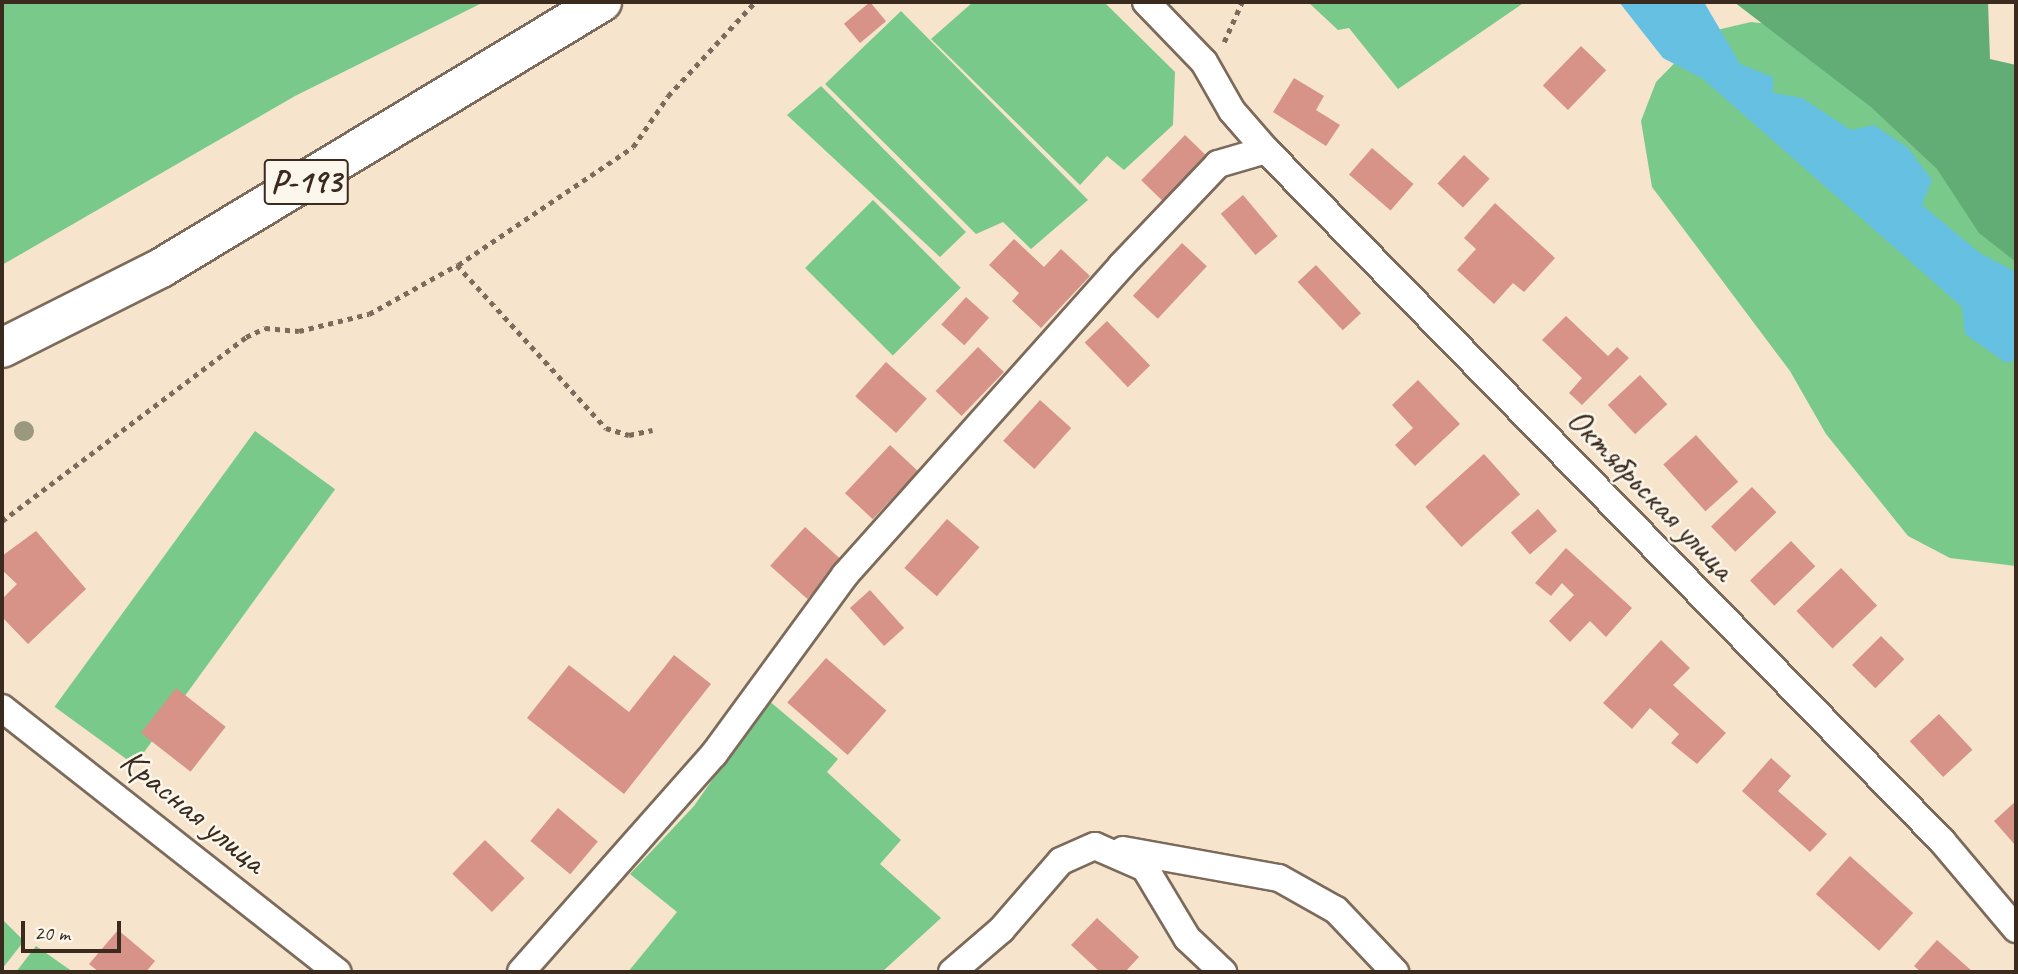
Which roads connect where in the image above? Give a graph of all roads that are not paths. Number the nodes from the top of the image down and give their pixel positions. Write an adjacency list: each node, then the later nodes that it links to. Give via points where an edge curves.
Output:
1 (602, 2): 4 (highway, Р-193, via 161,268)
2 (1146, 2): 3 (street, Октябрьская улица, via 1204,62 1232,111)
3 (1266, 150): 7 (street, Октябрьская улица, via 1942,841); 9 (street, via 1218,164 1112,276 845,575 714,754)
4 (2, 348)
5 (2, 708): 8 (street, Красная улица)
6 (1095, 846): 10 (street, via 1061,861 1002,930); 11 (street, via 1145,868 1187,938); 12 (street, via 1279,878 1336,910)
7 (2016, 929)
8 (337, 972)
9 (521, 972)
10 (952, 972)
11 (1223, 972)
12 (1395, 972)

